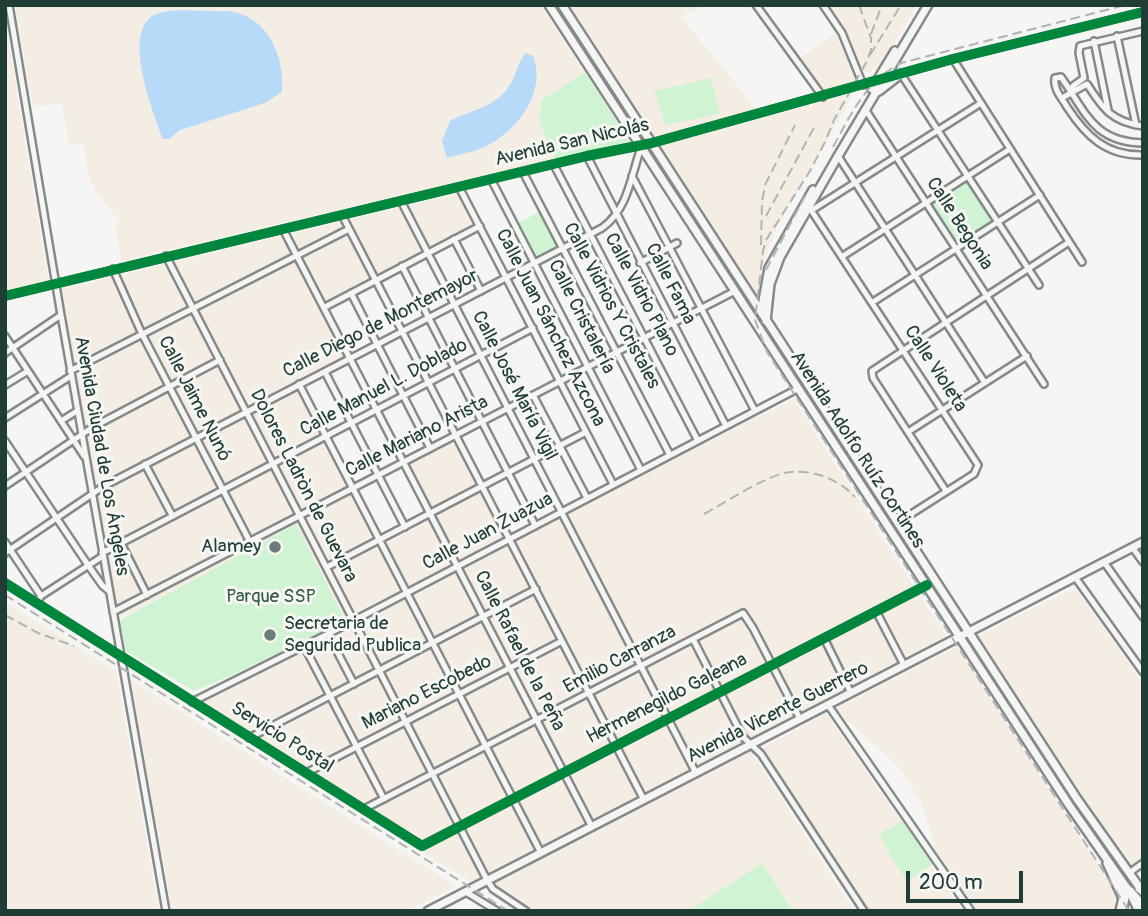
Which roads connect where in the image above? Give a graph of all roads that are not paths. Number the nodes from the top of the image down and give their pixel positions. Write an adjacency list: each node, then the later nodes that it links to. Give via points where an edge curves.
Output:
1 (9, 5): 75 (street, Avenida Ciudad de Los Ángeles)
2 (549, 5): 28 (main road, Avenida Adolfo Ruíz Cortines)
3 (562, 5): 27 (main road, Avenida Adolfo Ruíz Cortines)
4 (756, 5): 18 (street)
5 (823, 5): 15 (street, via 842,33)
6 (925, 5): 13 (main road)
7 (1143, 12): 11 (street, Avenida San Nicolás)
8 (1143, 31): 9 (street)
9 (1117, 36): 10 (street); 23 (street)
10 (1094, 41): 14 (street, via 1079,48); 22 (street)
11 (953, 59): 12 (street, Avenida San Nicolás); 20 (street)
12 (901, 74): 13 (street, Avenida San Nicolás); 17 (main road); 24 (street)
13 (881, 79): 15 (street, Avenida San Nicolás); 17 (main road); 89 (main road, via 773,260 765,284)
14 (1086, 81): 16 (street); 22 (street)
15 (863, 85): 18 (street, Avenida San Nicolás)
16 (1071, 92): 19 (street); 19 (street, via 1063,79 1054,83); 25 (street, via 1091,122)
17 (873, 96): 21 (main road)
18 (823, 97): 27 (street, Avenida San Nicolás)
19 (1062, 98): 29 (street, via 1087,134)
20 (981, 103): 24 (street); 30 (street)
21 (865, 109): 33 (main road); 34 (street, Calle Begonia)
22 (1108, 113): 23 (street)
23 (1139, 125)
24 (938, 130): 34 (street); 38 (street)
25 (1109, 137): 26 (street); 29 (street)
26 (1143, 143)
27 (652, 144): 28 (street, Avenida San Nicolás); 68 (main road, Avenida Adolfo Ruíz Cortines)
28 (642, 145): 32 (street, Avenida San Nicolás); 37 (street); 71 (main road, Avenida Adolfo Ruíz Cortines)
29 (1104, 147): 31 (street)
30 (1010, 149): 38 (street); 42 (street)
31 (1143, 155)
32 (587, 156): 35 (street, Avenida San Nicolás); 47 (street, Calle Fama)
33 (838, 156): 40 (street); 45 (main road)
34 (896, 157): 40 (street); 44 (street, Calle Begonia)
35 (554, 164): 36 (street, Avenida San Nicolás); 53 (street, Calle Vidrio Plano)
36 (523, 172): 39 (street, Avenida San Nicolás); 58 (street, Calle Vidrios Y Cristales)
37 (632, 176): 47 (street); 57 (street)
38 (968, 176): 44 (street); 48 (street)
39 (491, 179): 41 (street, Avenida San Nicolás); 65 (street, Calle Cristalería)
40 (855, 183): 45 (street); 52 (street)
41 (459, 187): 43 (street, Avenida San Nicolás); 49 (street, Calle Juan Sánchez Azcona)
42 (1040, 195): 48 (street); 55 (street)
43 (401, 201): 46 (street, Avenida San Nicolás); 60 (street, Calle José María Vigil)
44 (926, 203): 52 (street); 59 (street, Calle Begonia)
45 (811, 208): 63 (street, Calle Violeta); 89 (main road, via 774,271)
46 (342, 215): 50 (street, Avenida San Nicolás); 51 (street)
47 (617, 215): 53 (street, Calle Diego de Montemayor); 66 (street, Calle Fama)
48 (998, 222): 59 (street); 70 (street)
49 (480, 226): 54 (street); 73 (street, Calle Juan Sánchez Azcona)
50 (283, 229): 61 (street, Avenida San Nicolás); 62 (street, Calle Rafael de la Peña)
51 (349, 229): 62 (street); 74 (street)
52 (884, 229): 63 (street); 72 (street)
53 (591, 234): 58 (street, Calle Diego de Montemayor); 97 (street, Calle Vidrio Plano)
54 (454, 240): 60 (street); 77 (street)
55 (1069, 242): 64 (street); 70 (street)
56 (677, 243): 57 (street)
57 (669, 247): 66 (street); 85 (street)
58 (563, 248): 65 (street, Calle Diego de Montemayor); 101 (street, Calle Vidrios Y Cristales)
59 (956, 249): 72 (street); 80 (street, Calle Begonia)
60 (428, 253): 67 (street); 83 (street, Calle José María Vigil)
61 (166, 256): 69 (street, Avenida San Nicolás); 86 (street, Dolores Ladròn de Guevara)
62 (298, 256): 84 (street, Calle Rafael de la Peña); 86 (street)
63 (843, 256): 82 (street, Calle Violeta)
64 (1082, 262)
65 (535, 263): 73 (street, Calle Diego de Montemayor); 109 (street, Calle Cristalería)
66 (640, 263): 91 (street, Calle Fama)
67 (402, 266): 74 (street); 88 (street)
68 (733, 268): 71 (main road); 89 (main road, Avenida Adolfo Ruíz Cortines)
69 (113, 269): 75 (street, Avenida San Nicolás); 95 (street, Calle Jaime Nunó)
70 (1028, 269): 76 (street); 80 (street)
71 (724, 273): 78 (main road, Avenida Adolfo Ruíz Cortines)
72 (915, 276): 82 (street); 90 (street)
73 (506, 278): 77 (street, Calle Diego de Montemayor); 92 (street, Calle Juan Sánchez Azcona)
74 (376, 280): 79 (street); 94 (street)
75 (55, 283): 81 (street, Avenida San Nicolás); 87 (street, Avenida Ciudad de Los Ángeles)
76 (1039, 285)
77 (481, 291): 83 (street, Calle Diego de Montemayor)
78 (735, 291): 85 (street, Calle Mariano Arista); 93 (main road, Avenida Adolfo Ruíz Cortines)
79 (351, 293): 84 (street); 98 (street)
80 (987, 295): 90 (street); 105 (street, Calle Begonia)
81 (5, 296)
82 (873, 302): 100 (street, Calle Violeta)
83 (454, 305): 88 (street, Calle Diego de Montemayor); 104 (street, Calle José María Vigil)
84 (324, 307): 106 (street, Calle Rafael de la Peña)
85 (701, 308): 91 (street, Calle Mariano Arista); 130 (street)
86 (194, 309): 95 (street); 108 (street, Dolores Ladròn de Guevara)
87 (61, 315): 99 (street); 113 (street, Avenida Ciudad de Los Ángeles)
88 (429, 317): 94 (street, Calle Diego de Montemayor); 110 (street)
89 (763, 317): 93 (main road); 102 (main road, Avenida Adolfo Ruíz Cortines)
90 (945, 322): 100 (street); 116 (street)
91 (672, 323): 97 (street, Calle Mariano Arista); 135 (street, Calle Fama)
92 (533, 328): 104 (street, Calle Manuel L. Doblado); 114 (street, Calle Juan Sánchez Azcona)
93 (759, 329): 107 (main road, Avenida Adolfo Ruíz Cortines)
94 (402, 331): 98 (street, Calle Diego de Montemayor); 115 (street)
95 (142, 334): 113 (street); 120 (street, Calle Jaime Nunó)
96 (5, 336): 99 (street)
97 (645, 337): 101 (street, Calle Mariano Arista); 144 (street, Calle Vidrio Plano)
98 (377, 344): 106 (street, Calle Diego de Montemayor); 124 (street)
99 (13, 347): 103 (street); 111 (street)
100 (904, 349): 127 (street, Calle Violeta); 137 (street, via 872,374)
101 (617, 352): 109 (street, Calle Mariano Arista); 147 (street, Calle Vidrios Y Cristales)
102 (787, 352): 107 (main road); 170 (main road, Avenida Adolfo Ruíz Cortines)
103 (5, 353)
104 (481, 355): 110 (street, Calle Manuel L. Doblado); 125 (street, Calle José María Vigil)
105 (1027, 356): 116 (street); 118 (street, Calle Begonia)
106 (351, 358): 112 (street, Calle Diego de Montemayor); 126 (street, Calle Rafael de la Peña)
107 (779, 359): 121 (main road, Avenida Adolfo Ruíz Cortines)
108 (220, 360): 120 (street); 129 (street, Dolores Ladròn de Guevara)
109 (589, 366): 114 (street, Calle Mariano Arista); 153 (street, Calle Cristalería)
110 (456, 369): 115 (street, Calle Manuel L. Doblado); 133 (street)
111 (28, 371): 119 (street); 122 (street)
112 (325, 372): 117 (street, Calle Diego de Montemayor); 134 (street)
113 (71, 374): 122 (street); 128 (street, Avenida Ciudad de Los Ángeles)
114 (560, 381): 123 (street, Calle Mariano Arista); 136 (street, Calle Juan Sánchez Azcona)
115 (429, 383): 124 (street, Calle Manuel L. Doblado); 138 (street)
116 (985, 383): 127 (street)
117 (299, 384): 129 (street, Calle Diego de Montemayor); 140 (street)
118 (1044, 384)
119 (5, 386)
120 (169, 386): 139 (street); 141 (street, Calle Jaime Nunó)
121 (799, 388): 130 (street, Calle Juan Zuazua); 189 (main road, Avenida Adolfo Ruíz Cortines)
122 (43, 394): 131 (street); 132 (street)
123 (533, 395): 125 (street, Calle Mariano Arista); 145 (street)
124 (403, 396): 126 (street, Calle Manuel L. Doblado); 146 (street)
125 (507, 408): 133 (street, Calle Mariano Arista); 149 (street, Calle José María Vigil)
126 (377, 409): 134 (street, Calle Manuel L. Doblado); 150 (street, Calle Rafael de la Peña)
127 (943, 410): 137 (street); 162 (street, Calle Violeta, via 978,468)
128 (77, 411): 132 (street); 139 (street, Avenida Ciudad de Los Ángeles)
129 (246, 411): 141 (street, Calle Diego de Montemayor); 151 (street, Dolores Ladròn de Guevara)
130 (755, 411): 135 (street, Calle Juan Zuazua)
131 (5, 418)
132 (61, 421): 143 (street)
133 (482, 421): 138 (street, Calle Mariano Arista); 155 (street)
134 (351, 423): 140 (street, Calle Manuel L. Doblado); 156 (street)
135 (726, 426): 144 (street, Calle Juan Zuazua)
136 (586, 432): 145 (street); 157 (street, Calle Juan Sánchez Azcona)
137 (908, 432): 162 (street)
138 (456, 435): 146 (street, Calle Mariano Arista); 159 (street)
139 (82, 436): 143 (street); 148 (street, Avenida Ciudad de Los Ángeles)
140 (326, 436): 151 (street, Calle Manuel L. Doblado); 160 (street)
141 (196, 438): 152 (street, Calle Diego de Montemayor); 161 (street, Calle Jaime Nunó)
142 (5, 440): 154 (street)
143 (73, 441): 148 (street); 154 (street)
144 (698, 441): 147 (street, Calle Juan Zuazua)
145 (561, 446): 149 (street); 164 (street)
146 (430, 448): 150 (street, Calle Mariano Arista)
147 (670, 455): 153 (street, Calle Juan Zuazua)
148 (86, 458): 163 (street, Avenida Ciudad de Los Ángeles)
149 (534, 460): 155 (street); 165 (street, Calle José María Vigil)
150 (404, 461): 156 (street, Calle Mariano Arista); 166 (street, Calle Rafael de la Peña)
151 (273, 463): 161 (street, Calle Manuel L. Doblado); 168 (street, Dolores Ladròn de Guevara)
152 (145, 464): 163 (street, Calle Diego de Montemayor); 167 (street)
153 (641, 470): 157 (street, Calle Juan Zuazua)
154 (27, 472): 158 (street); 169 (street)
155 (508, 473): 159 (street); 171 (street)
156 (378, 475): 160 (street, Calle Mariano Arista); 172 (street)
157 (613, 484): 164 (street, Calle Juan Zuazua)
158 (5, 486)
159 (483, 487): 166 (street); 173 (street)
160 (352, 489): 168 (street, Calle Mariano Arista); 174 (street)
161 (223, 490): 167 (street, Calle Manuel L. Doblado); 176 (street, Calle Jaime Nunó)
162 (946, 491): 170 (street, Calle Violeta)
163 (92, 494): 169 (street, Calle Diego de Montemayor); 181 (street, Avenida Ciudad de Los Ángeles)
164 (587, 498): 165 (street, Calle Juan Zuazua)
165 (561, 511): 171 (street, Calle Juan Zuazua); 212 (street, Calle José María Vigil)
166 (431, 513): 172 (street); 185 (street, Calle Rafael de la Peña)
167 (172, 515): 178 (street, Calle Manuel L. Doblado)
168 (300, 516): 176 (street, Calle Mariano Arista); 186 (street, Dolores Ladròn de Guevara)
169 (57, 519): 180 (street, Calle Diego de Montemayor); 184 (street)
170 (897, 523): 201 (main road, Avenida Adolfo Ruíz Cortines)
171 (535, 525): 173 (street, Calle Juan Zuazua)
172 (405, 527): 174 (street)
173 (509, 538): 185 (street, Calle Juan Zuazua); 190 (street)
174 (379, 540): 186 (street); 192 (street)
175 (5, 542): 180 (street)
176 (250, 542): 193 (street, Calle Mariano Arista)
177 (1143, 542): 179 (main road, Avenida Vicente Guerrero)
178 (121, 543): 181 (street, Calle Manuel L. Doblado); 193 (street)
179 (1132, 547): 182 (main road, Avenida Vicente Guerrero); 183 (street)
180 (8, 551): 194 (street)
181 (102, 554): 184 (street, Calle Manuel L. Doblado); 191 (street, Avenida Ciudad de Los Ángeles)
182 (1104, 562): 187 (main road, Avenida Vicente Guerrero); 199 (street)
183 (1143, 562)
184 (88, 565): 191 (street); 194 (street, Calle Manuel L. Doblado)
185 (457, 565): 192 (street, Calle Juan Zuazua); 198 (street, Calle Rafael de la Peña)
186 (327, 568): 200 (street, Dolores Ladròn de Guevara)
187 (1075, 577): 201 (main road, Avenida Vicente Guerrero); 215 (street)
188 (5, 583): 195 (street, Servicio Postal)
189 (927, 585): 196 (street, Hermenegildo Galeana); 203 (main road, Avenida Adolfo Ruíz Cortines)
190 (536, 589): 198 (street); 206 (street)
191 (109, 591): 197 (street, Avenida Ciudad de Los Ángeles)
192 (407, 592): 200 (street, Calle Juan Zuazua); 207 (street)
193 (147, 595): 197 (street, Calle Mariano Arista)
194 (41, 596): 195 (street)
195 (37, 603): 209 (street, Servicio Postal)
196 (876, 611): 204 (street, Hermenegildo Galeana); 211 (street)
197 (113, 612): 209 (street, Avenida Ciudad de Los Ángeles)
198 (483, 617): 207 (street); 213 (street, Calle Rafael de la Peña)
199 (1143, 617)
200 (355, 620): 202 (street, Calle Juan Zuazua); 214 (street, Dolores Ladròn de Guevara)
201 (968, 632): 203 (main road, Avenida Vicente Guerrero); 247 (main road, Avenida Adolfo Ruíz Cortines)
202 (328, 634): 208 (street, Calle Juan Zuazua); 216 (street)
203 (960, 636): 211 (main road, Avenida Vicente Guerrero); 245 (main road, Avenida Adolfo Ruíz Cortines)
204 (824, 638): 210 (street, Hermenegildo Galeana); 219 (street)
205 (693, 639): 210 (street, Emilio Carranza, via 746,615); 212 (street, Emilio Carranza); 217 (street)
206 (562, 641): 213 (street, Mariano Escobedo); 218 (street)
207 (433, 643): 214 (street); 220 (street)
208 (304, 646): 221 (street); 222 (street, Calle Juan Zuazua)
209 (121, 657): 222 (street, Servicio Postal); 253 (street, Avenida Ciudad de Los Ángeles)
210 (772, 664): 217 (street, Hermenegildo Galeana); 225 (street)
211 (904, 665): 219 (main road, Avenida Vicente Guerrero)
212 (642, 666): 218 (street, Emilio Carranza); 224 (street, Calle José María Vigil)
213 (510, 668): 220 (street, Mariano Escobedo); 226 (street, Calle Rafael de la Peña)
214 (380, 670): 216 (street); 227 (street, Dolores Ladròn de Guevara)
215 (1143, 672)
216 (354, 684): 221 (street)
217 (720, 691): 224 (street, Hermenegildo Galeana); 229 (street)
218 (590, 693): 226 (street, Emilio Carranza); 230 (street)
219 (851, 693): 223 (main road, Avenida Vicente Guerrero)
220 (460, 695): 227 (street, Mariano Escobedo); 231 (street)
221 (331, 697): 228 (street); 232 (street)
222 (192, 702): 228 (street, Servicio Postal)
223 (828, 705): 225 (main road, Avenida Vicente Guerrero); 258 (street)
224 (668, 718): 230 (street, Hermenegildo Galeana); 235 (street, Calle José María Vigil)
225 (800, 719): 229 (main road, Avenida Vicente Guerrero)
226 (538, 720): 231 (street, Emilio Carranza); 233 (street, Calle Rafael de la Peña)
227 (407, 722): 232 (street, Mariano Escobedo); 236 (street, Dolores Ladròn de Guevara)
228 (249, 738): 234 (street, Servicio Postal)
229 (751, 744): 235 (main road, Avenida Vicente Guerrero); 257 (street)
230 (616, 745): 233 (street, Hermenegildo Galeana); 239 (street)
231 (487, 746): 236 (street, Emilio Carranza); 237 (street)
232 (357, 747): 234 (street, Mariano Escobedo); 238 (street)
233 (564, 772): 237 (street, Hermenegildo Galeana); 242 (street, Calle Rafael de la Peña)
234 (306, 773): 240 (street, Servicio Postal)
235 (696, 773): 239 (main road, Avenida Vicente Guerrero)
236 (434, 774): 238 (street, Emilio Carranza); 241 (street, Dolores Ladròn de Guevara)
237 (514, 798): 241 (street, Hermenegildo Galeana); 244 (street)
238 (384, 799): 240 (street, Emilio Carranza)
239 (644, 800): 242 (main road, Avenida Vicente Guerrero)
240 (364, 809): 243 (street, Servicio Postal, via 415,844)
241 (460, 827): 243 (street, Hermenegildo Galeana); 248 (street, Dolores Ladròn de Guevara)
242 (592, 827): 244 (main road, Avenida Vicente Guerrero)
243 (425, 845)
244 (541, 853): 248 (main road, Avenida Vicente Guerrero)
245 (1108, 863): 251 (main road, Avenida Adolfo Ruíz Cortines); 259 (highway, via 1124,898)
246 (1143, 863): 247 (street)
247 (1129, 873): 249 (main road, Avenida Adolfo Ruíz Cortines)
248 (488, 880): 250 (main road, Avenida Vicente Guerrero); 256 (street, via 493,889)
249 (1142, 890)
250 (466, 891): 254 (main road, Avenida Vicente Guerrero); 255 (street)
251 (1129, 891): 252 (highway)
252 (1141, 909)
253 (166, 911)
254 (428, 911)
255 (497, 911)
256 (526, 911)
257 (864, 911)
258 (971, 911)
259 (1121, 911)

